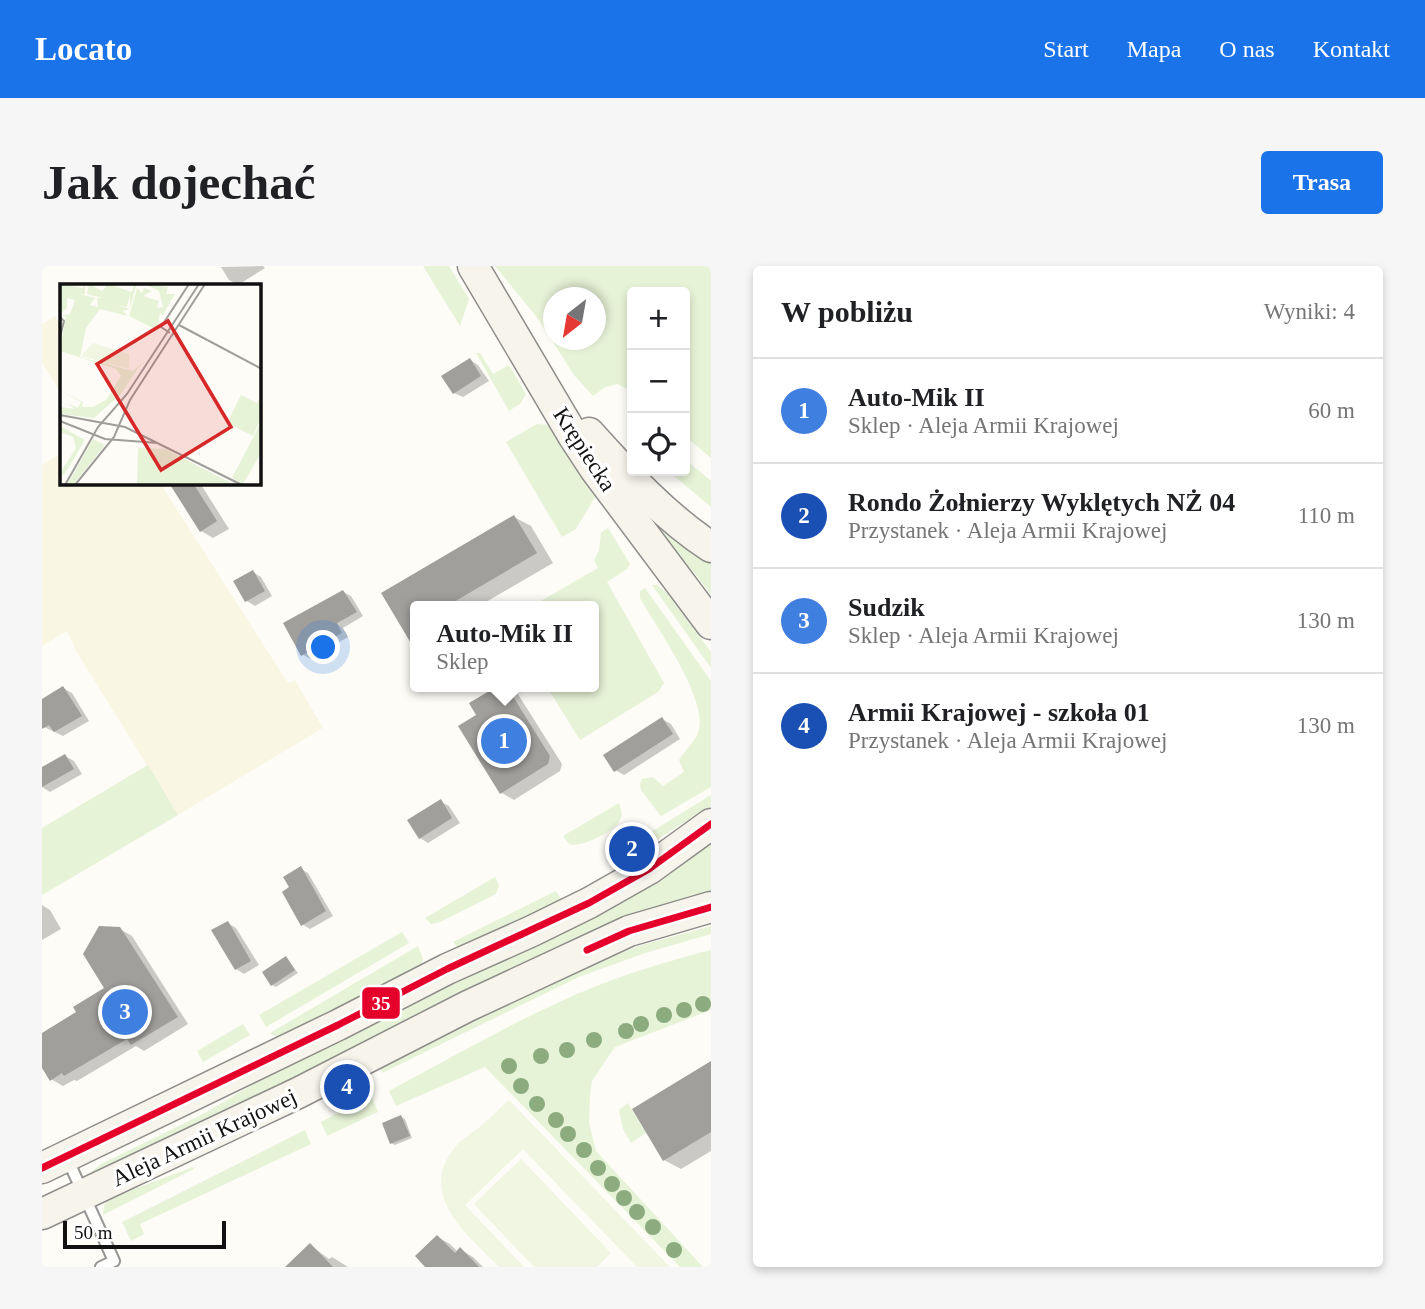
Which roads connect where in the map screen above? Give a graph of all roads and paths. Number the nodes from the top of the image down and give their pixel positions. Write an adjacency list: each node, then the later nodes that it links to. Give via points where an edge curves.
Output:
1 (473, 266): 2 (street, Krępiecka)
2 (521, 348): 3 (street, via 618,464 684,528); 4 (street, Krępiecka, via 595,469)
3 (711, 547)
4 (711, 624)
5 (711, 824): 7 (street, Aleja Armii Krajowej, via 641,875 589,903)
6 (711, 907): 8 (street, Aleja Armii Krajowej, via 606,941)
7 (54, 1163): 8 (lane)
8 (85, 1194): 9 (street, Aleja Armii Krajowej); 10 (lane, via 114,1261)
9 (42, 1214)
10 (101, 1267)

